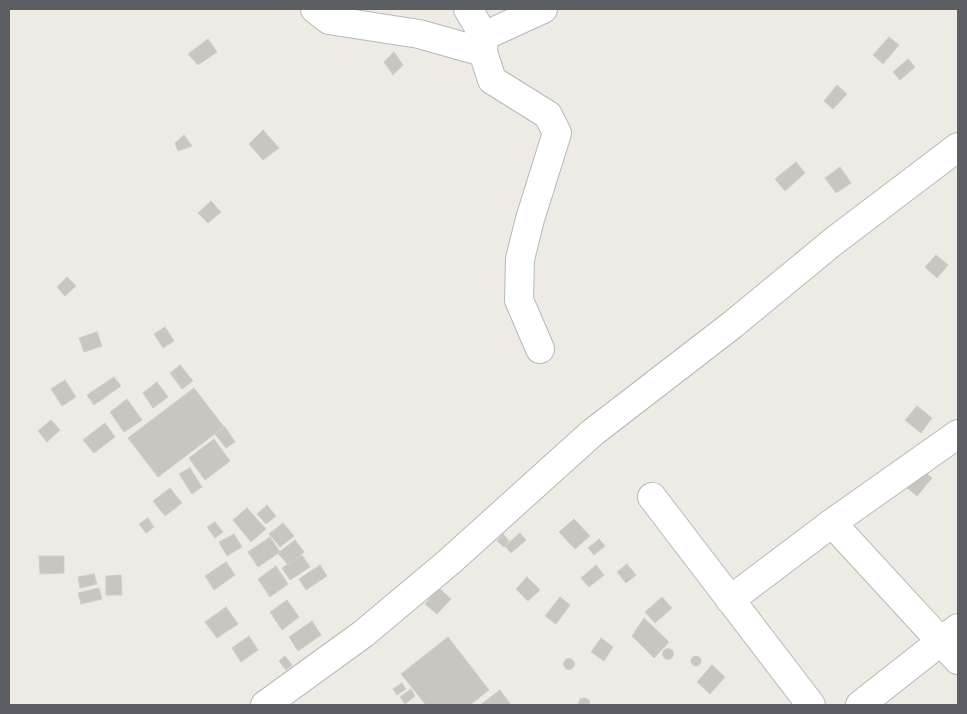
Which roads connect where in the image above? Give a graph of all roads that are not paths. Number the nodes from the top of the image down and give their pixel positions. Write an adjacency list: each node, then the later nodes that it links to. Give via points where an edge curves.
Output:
1 (316, 9): 4 (street, via 329,20)
2 (468, 9): 4 (street)
3 (543, 9): 4 (street)
4 (484, 44): 6 (street, via 492,80 548,115 557,133 520,259 519,300)
5 (958, 147): 12 (street, via 592,433 449,562 363,634)
6 (540, 349)
7 (958, 434): 9 (street)
8 (652, 497): 10 (street)
9 (832, 524): 10 (street); 11 (street)
10 (730, 600): 13 (street)
11 (952, 643): 14 (street)
12 (265, 705)
13 (811, 705)
14 (860, 705)

